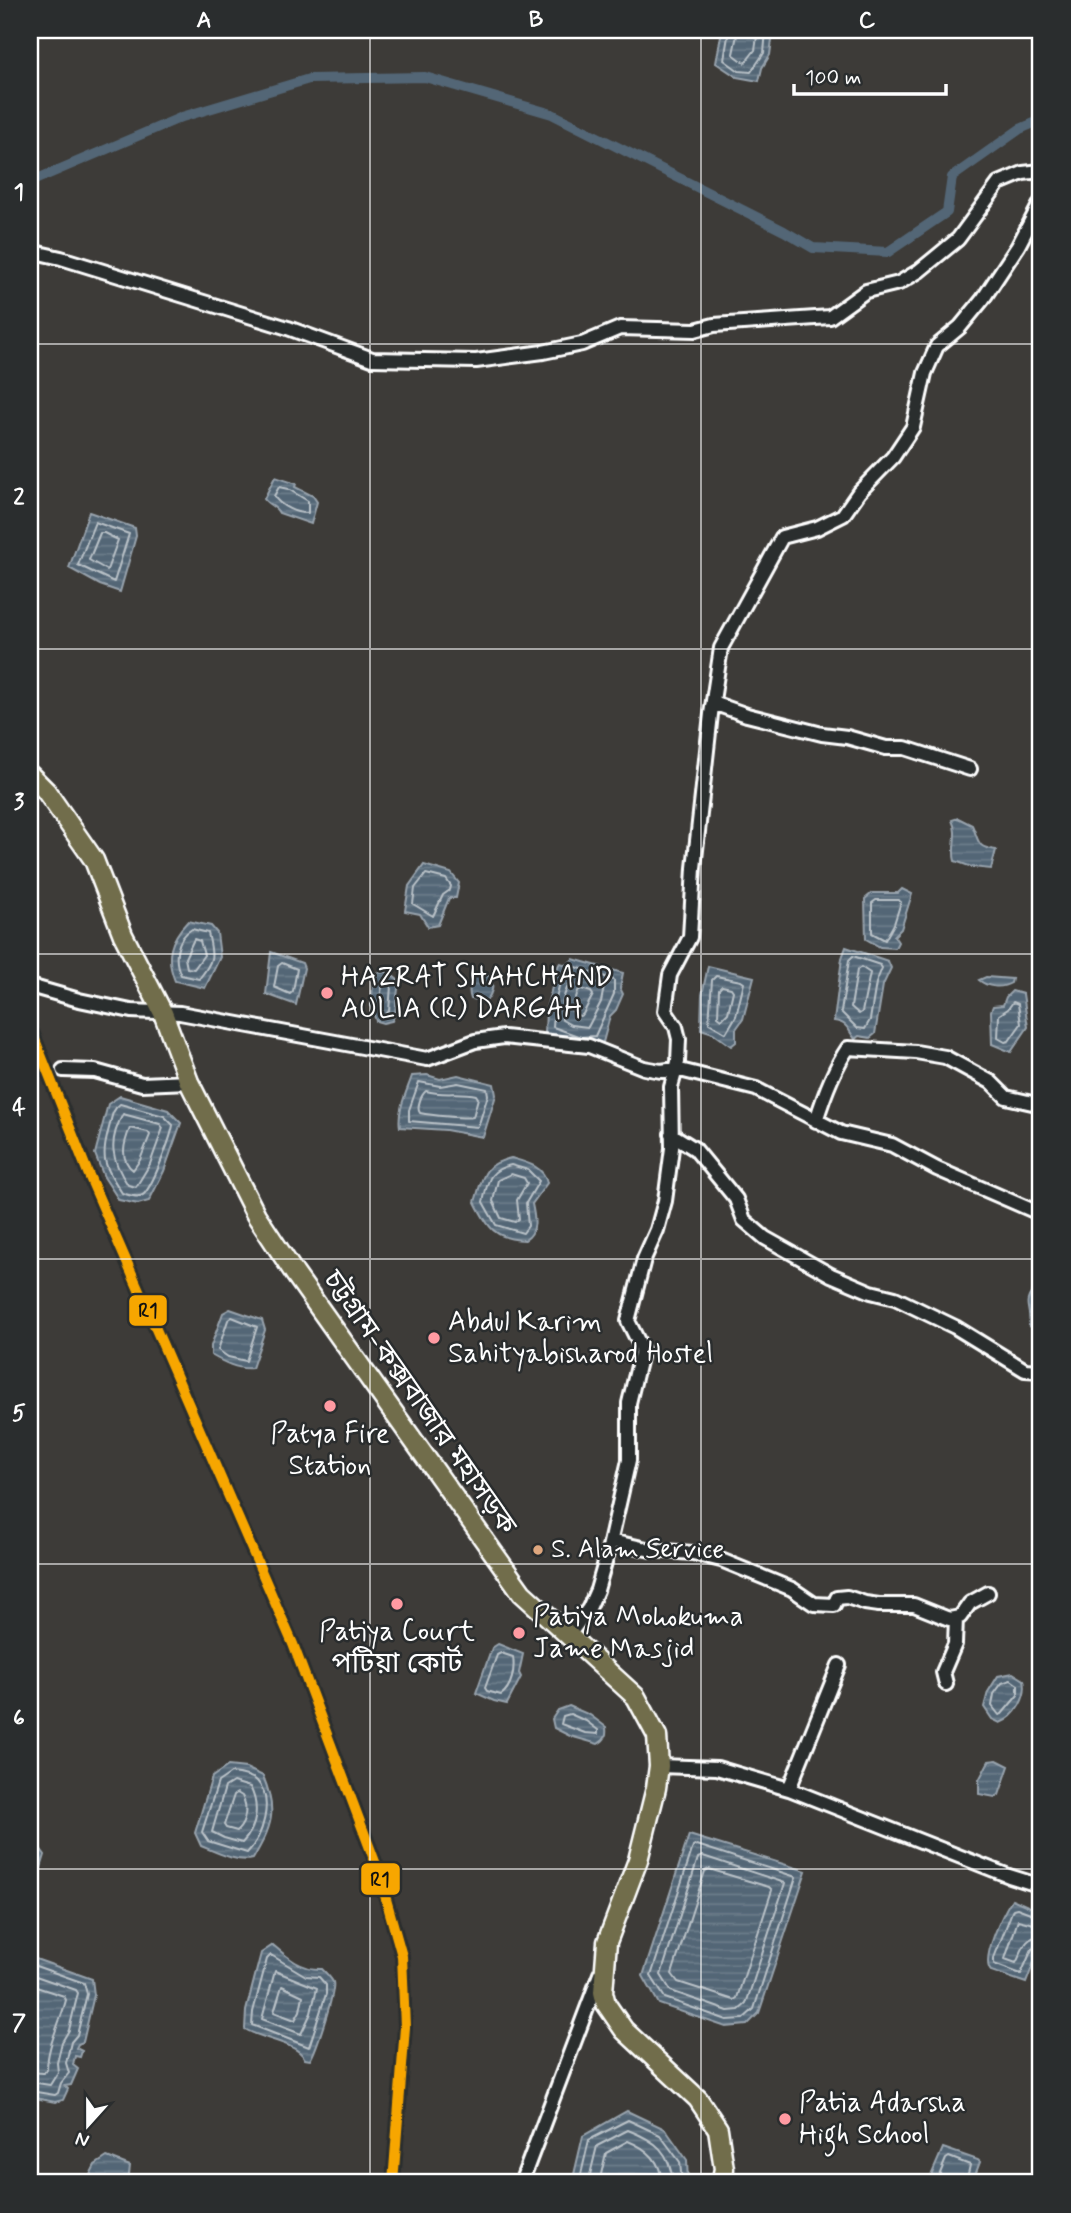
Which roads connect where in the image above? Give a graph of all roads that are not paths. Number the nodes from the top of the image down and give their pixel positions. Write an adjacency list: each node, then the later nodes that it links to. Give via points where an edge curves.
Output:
1 (1041, 171): 3 (street, via 999,183 958,239 919,271 900,283 866,291 830,317 695,330 621,328 582,344 476,361 372,359 288,328)
2 (1041, 202): 4 (street, via 983,299 937,346 925,373 913,427 893,457 843,515 782,537 722,648)
3 (30, 251)
4 (713, 703): 5 (street, via 822,734 905,748); 9 (street, via 690,937 670,975 664,1011 680,1039)
5 (970, 769)
6 (30, 775): 8 (highway, চট্টগ্রাম-কক্সবাজার মহাসড়ক, via 94,860 123,935)
7 (30, 986): 8 (street, via 131,1011)
8 (163, 1013): 9 (street, via 427,1059 475,1041 504,1037 589,1046 644,1068); 11 (highway, চট্টগ্রাম-কক্সবাজার মহাসড়ক)
9 (676, 1069): 13 (street, via 756,1089); 14 (street, via 671,1087)
10 (63, 1070): 11 (street, via 95,1071 142,1084)
11 (189, 1082): 20 (highway, চট্টগ্রাম-কক্সবাজার মহাসড়ক, via 256,1215 295,1274 522,1593)
12 (1041, 1105): 13 (street, via 1006,1097 991,1082 945,1057 848,1048 825,1091)
13 (816, 1121): 15 (street, via 841,1133 892,1145)
14 (671, 1134): 16 (street, via 695,1149 736,1199 744,1220 765,1238 831,1275 895,1298 955,1327 1025,1370); 17 (street, via 665,1201 628,1321 642,1349 629,1403 629,1460)
15 (1041, 1214)
16 (1041, 1371)
17 (611, 1541): 19 (street, via 721,1560 792,1589 814,1604 831,1606 837,1598 847,1597 865,1603 914,1605); 20 (street, via 589,1608)
18 (988, 1593): 19 (street)
19 (956, 1618): 22 (street, via 955,1644 943,1672)
20 (569, 1635): 23 (highway, চট্টগ্রাম-কক্সবাজার মহাসড়ক, via 636,1697 657,1736)
21 (839, 1665): 24 (street)
22 (946, 1684)
23 (659, 1766): 24 (street, via 717,1768); 26 (highway, চট্টগ্রাম-কক্সবাজার মহাসড়ক, via 638,1860 607,1942)
24 (789, 1789): 25 (street)
25 (1041, 1886)
26 (604, 1964): 27 (street); 28 (highway, চট্টগ্রাম-কক্সবাজার মহাসড়ক, via 603,1992 617,2022 698,2099 719,2129 724,2169)
27 (521, 2183)
28 (721, 2183)

